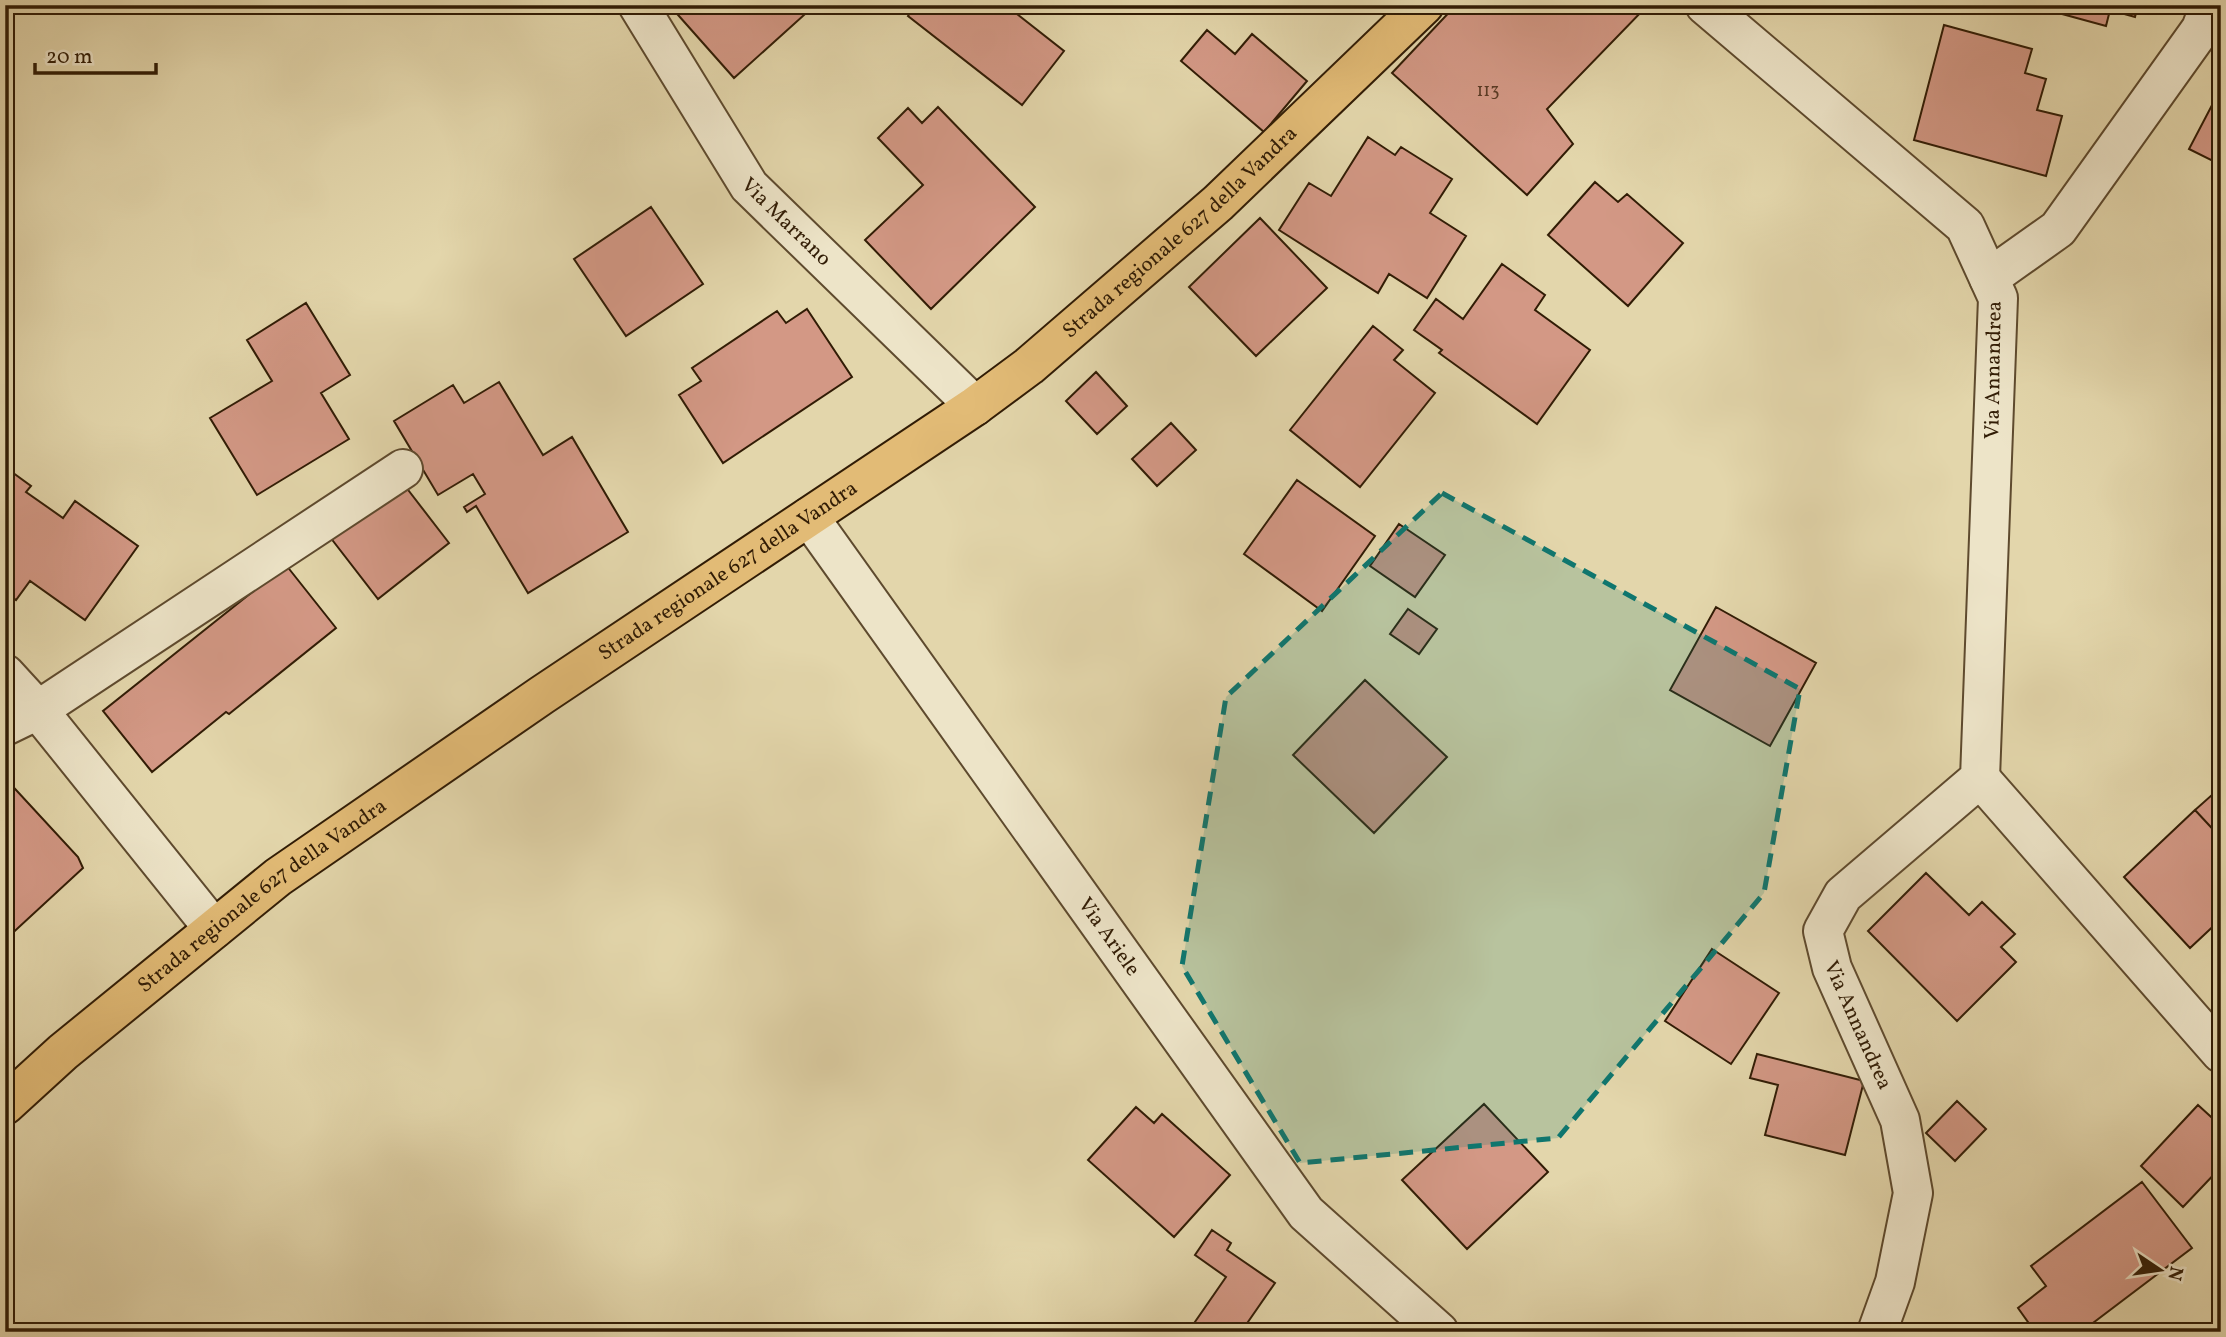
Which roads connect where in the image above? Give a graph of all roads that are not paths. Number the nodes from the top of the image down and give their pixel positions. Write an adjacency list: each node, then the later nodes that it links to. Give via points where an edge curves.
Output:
1 (638, 5): 6 (street, Via Marrano, via 749,186)
2 (1424, 5): 6 (main road, Strada regionale 627 della Vandra, via 1218,203)
3 (1705, 5): 5 (street, Via Annandrea, via 1965,226)
4 (2210, 5): 5 (street, via 2201,29 2058,229)
5 (1989, 278): 11 (street, Via Annandrea, via 1998,298)
6 (975, 406): 8 (main road, Strada regionale 627 della Vandra)
7 (403, 469): 10 (street)
8 (810, 517): 12 (main road, Strada regionale 627 della Vandra, via 300,861); 15 (street, Via Ariele, via 1306,1213)
9 (5, 674): 10 (street)
10 (22, 718): 12 (street)
11 (1980, 778): 13 (street); 16 (street, Via Annandrea, via 1843,895 1823,931 1832,968 1900,1120 1913,1193 1895,1282)
12 (214, 929): 14 (main road, Strada regionale 627 della Vandra, via 62,1052)
13 (2221, 1053)
14 (5, 1105)
15 (1439, 1332)
16 (1877, 1332)

